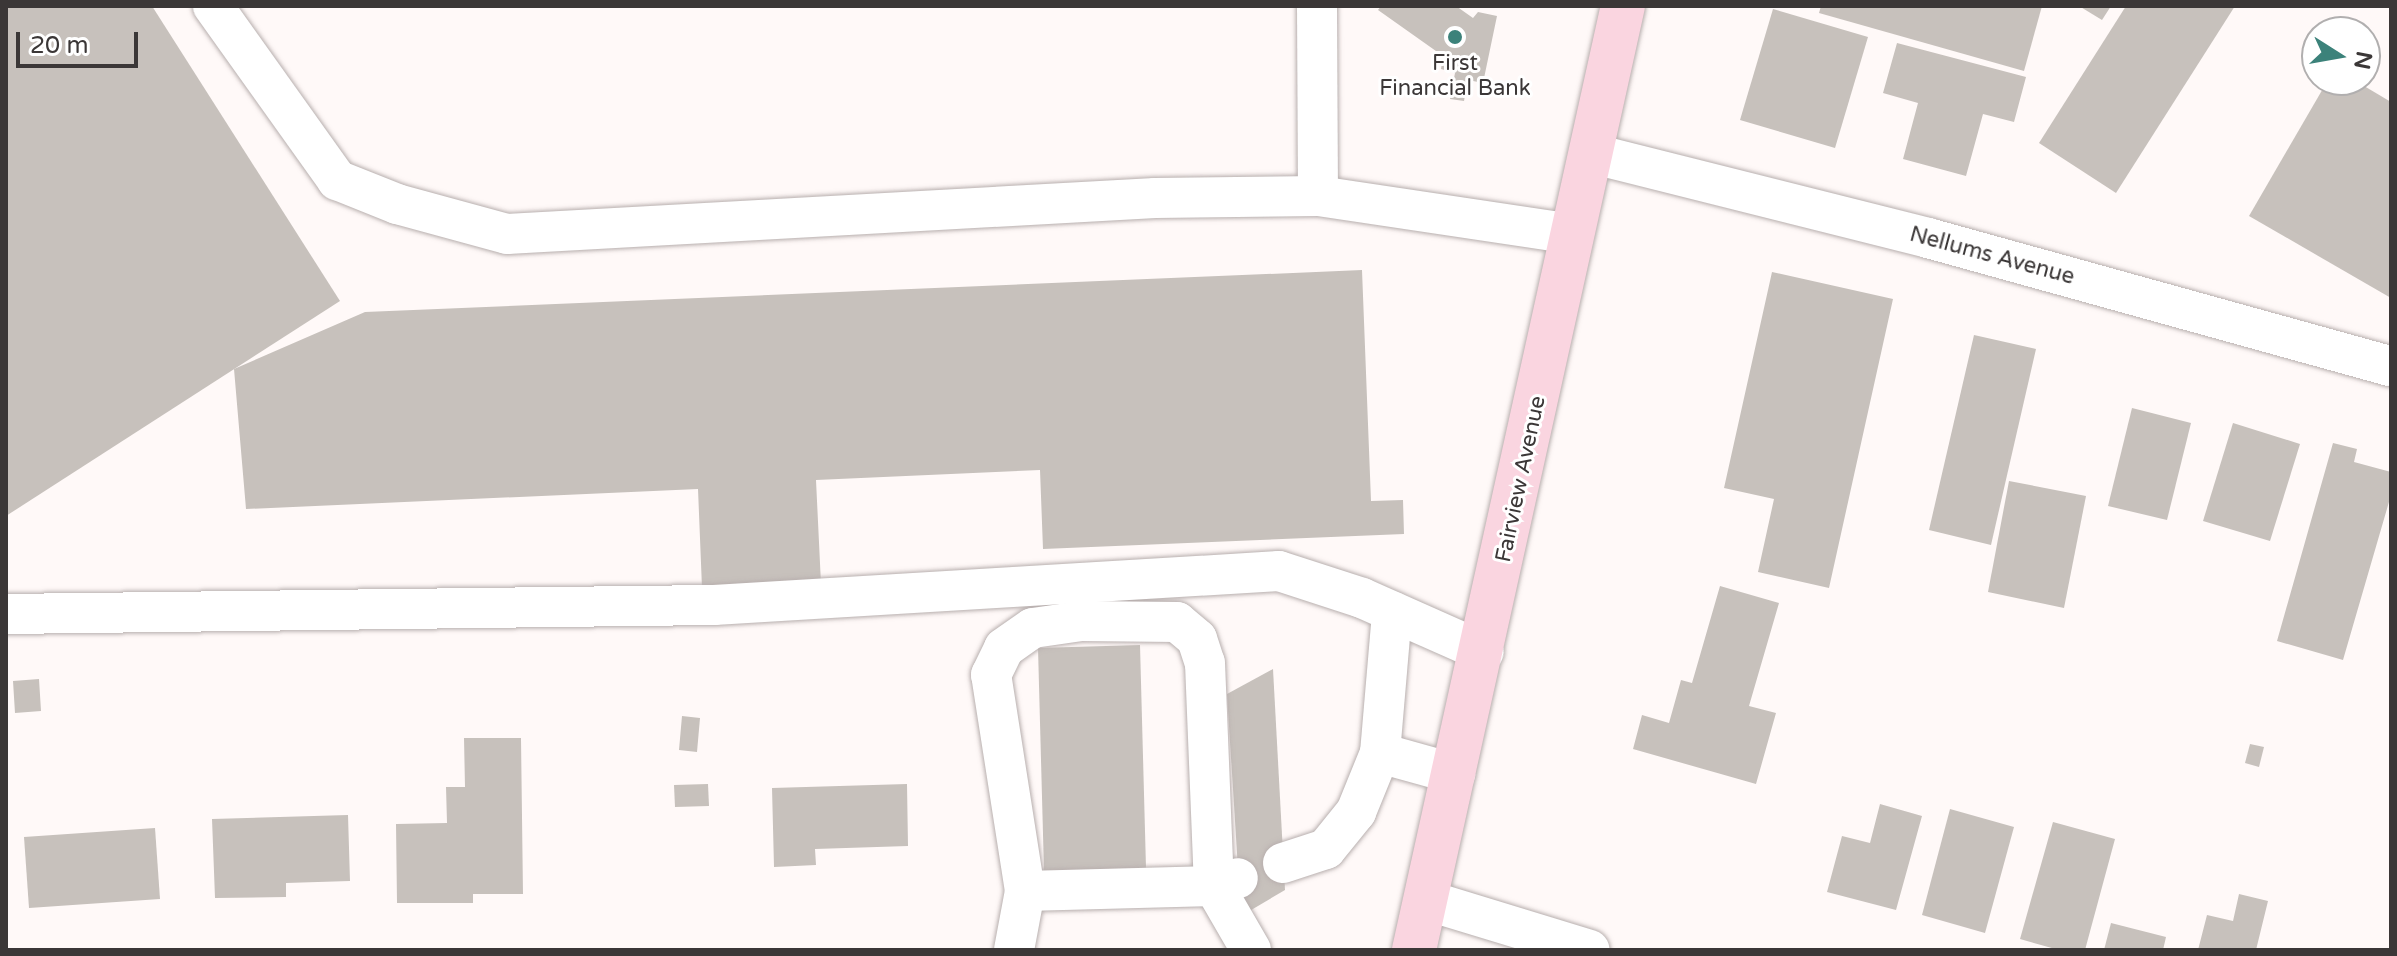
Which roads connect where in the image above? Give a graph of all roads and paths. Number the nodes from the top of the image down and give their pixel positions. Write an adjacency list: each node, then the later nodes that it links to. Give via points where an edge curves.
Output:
1 (213, 6): 5 (street, via 337,180 397,204 507,234 1155,198)
2 (1317, 6): 5 (street)
3 (1623, 6): 4 (main road, Fairview Avenue)
4 (1590, 153): 6 (main road, Fairview Avenue); 7 (street, Nellums Avenue, via 1928,238)
5 (1318, 196): 6 (street)
6 (1573, 234): 10 (main road, Fairview Avenue)
7 (2391, 366)
8 (1392, 612): 9 (street, via 1279,571 714,605); 10 (street); 11 (street)
9 (6, 614)
10 (1484, 652): 12 (main road, Fairview Avenue)
11 (1380, 753): 12 (street); 13 (street, via 1356,812 1326,849)
12 (1455, 774): 16 (main road, Fairview Avenue)
13 (1283, 863)
14 (1226, 882): 15 (street); 15 (street, via 1205,663 1197,639 1177,622 1081,621 1033,628 1004,648 991,675); 18 (street)
15 (1025, 891): 17 (street)
16 (1426, 900): 19 (main road, Fairview Avenue); 20 (street)
17 (1014, 950)
18 (1251, 950)
19 (1414, 950)
20 (1590, 950)

